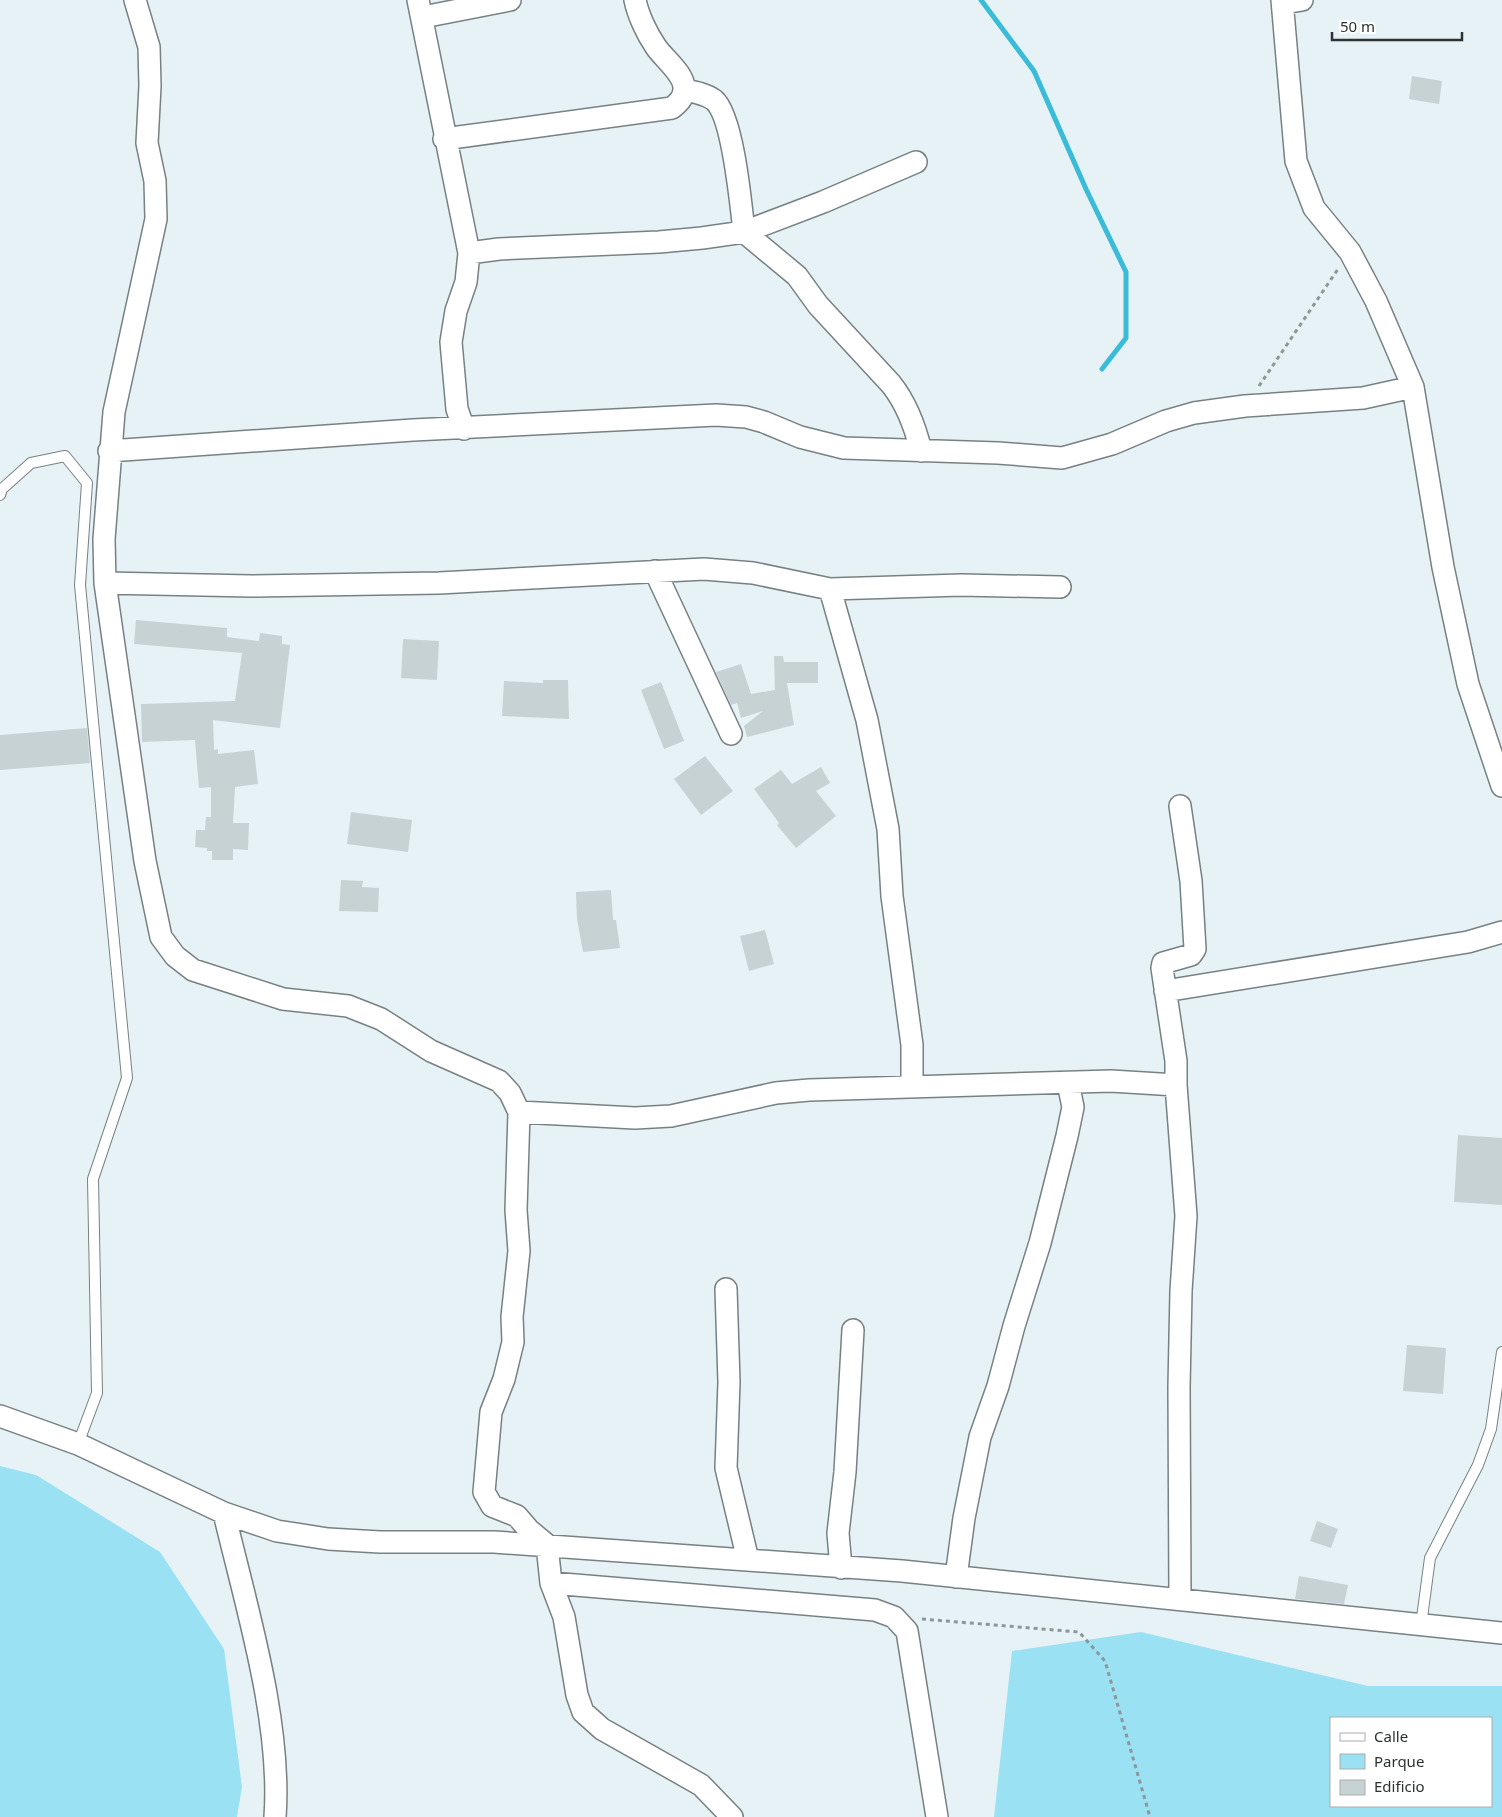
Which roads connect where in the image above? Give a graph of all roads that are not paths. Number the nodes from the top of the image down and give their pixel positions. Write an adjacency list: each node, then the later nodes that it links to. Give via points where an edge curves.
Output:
1 (135, 0): 13 (street, via 149,47 147,144 155,181 156,219 114,412)
2 (510, 0): 5 (street)
3 (635, 0): 6 (street, via 655,46 679,76)
4 (1289, 1): 11 (street, via 1296,161 1314,208 1350,252 1376,301)
5 (420, 8): 7 (street)
6 (685, 90): 7 (street, via 681,100 672,108 656,112); 9 (street, via 714,100 721,108 731,144)
7 (444, 139): 10 (street)
8 (916, 162): 9 (street)
9 (744, 232): 10 (street, via 685,240); 14 (street, via 797,276 818,305 892,384 910,416)
10 (469, 253): 12 (street, via 466,282 456,311 451,342 457,409)
11 (1413, 387): 14 (street, via 1363,398 1194,413 1112,444 1062,458); 21 (street, via 1443,566 1468,684)
12 (464, 429): 13 (street); 14 (street, via 731,416 764,422 800,437 844,448)
13 (109, 451): 17 (street)
14 (921, 451)
15 (0, 495): 33 (lane, via 2,489 31,462 65,456 88,483 80,585 127,1078 93,1179 97,1393)
16 (655, 571): 17 (street, via 429,583 251,586); 19 (street, via 704,569 753,573); 20 (street)
17 (104, 583): 28 (street, via 144,862 161,937 175,956 192,970 283,999 348,1006 381,1019 431,1051 499,1081)
18 (1060, 586): 19 (street, via 961,584)
19 (830, 589): 27 (street, via 866,720 888,829 892,896 912,1045)
20 (731, 734)
21 (1502, 786)
22 (1180, 806): 24 (street, via 1191,881 1195,949 1191,955 1163,963)
23 (1502, 932): 24 (street, via 1468,942)
24 (1165, 991): 26 (street, via 1176,1061)
25 (1068, 1083): 26 (street, via 1111,1080); 27 (street); 38 (street, via 1073,1107 1067,1136 1040,1243 980,1437)
26 (1176, 1085): 40 (street, via 1186,1216 1180,1291)
27 (912, 1086): 28 (street, via 809,1090 635,1118)
28 (520, 1112): 35 (street, via 516,1210 519,1251 512,1316 513,1342 504,1379 491,1412 484,1492 492,1506 517,1516)
29 (726, 1289): 36 (street, via 729,1382 726,1468)
30 (853, 1330): 37 (street, via 838,1533)
31 (1502, 1352): 41 (lane, via 1491,1429 1478,1465 1430,1558)
32 (0, 1416): 33 (street)
33 (78, 1444): 34 (street)
34 (224, 1513): 35 (street, via 277,1531 328,1539); 43 (street, via 266,1695 277,1793)
35 (547, 1545): 36 (street); 39 (street)
36 (748, 1560): 37 (street)
37 (842, 1568): 38 (street)
38 (956, 1577): 40 (street)
39 (550, 1583): 44 (street, via 564,1617 577,1695 583,1712 602,1729 701,1785); 45 (street, via 875,1610 894,1617 906,1631)
40 (1180, 1599): 41 (street)
41 (1421, 1625): 42 (street)
42 (1502, 1634)
43 (275, 1817)
44 (732, 1817)
45 (937, 1817)

